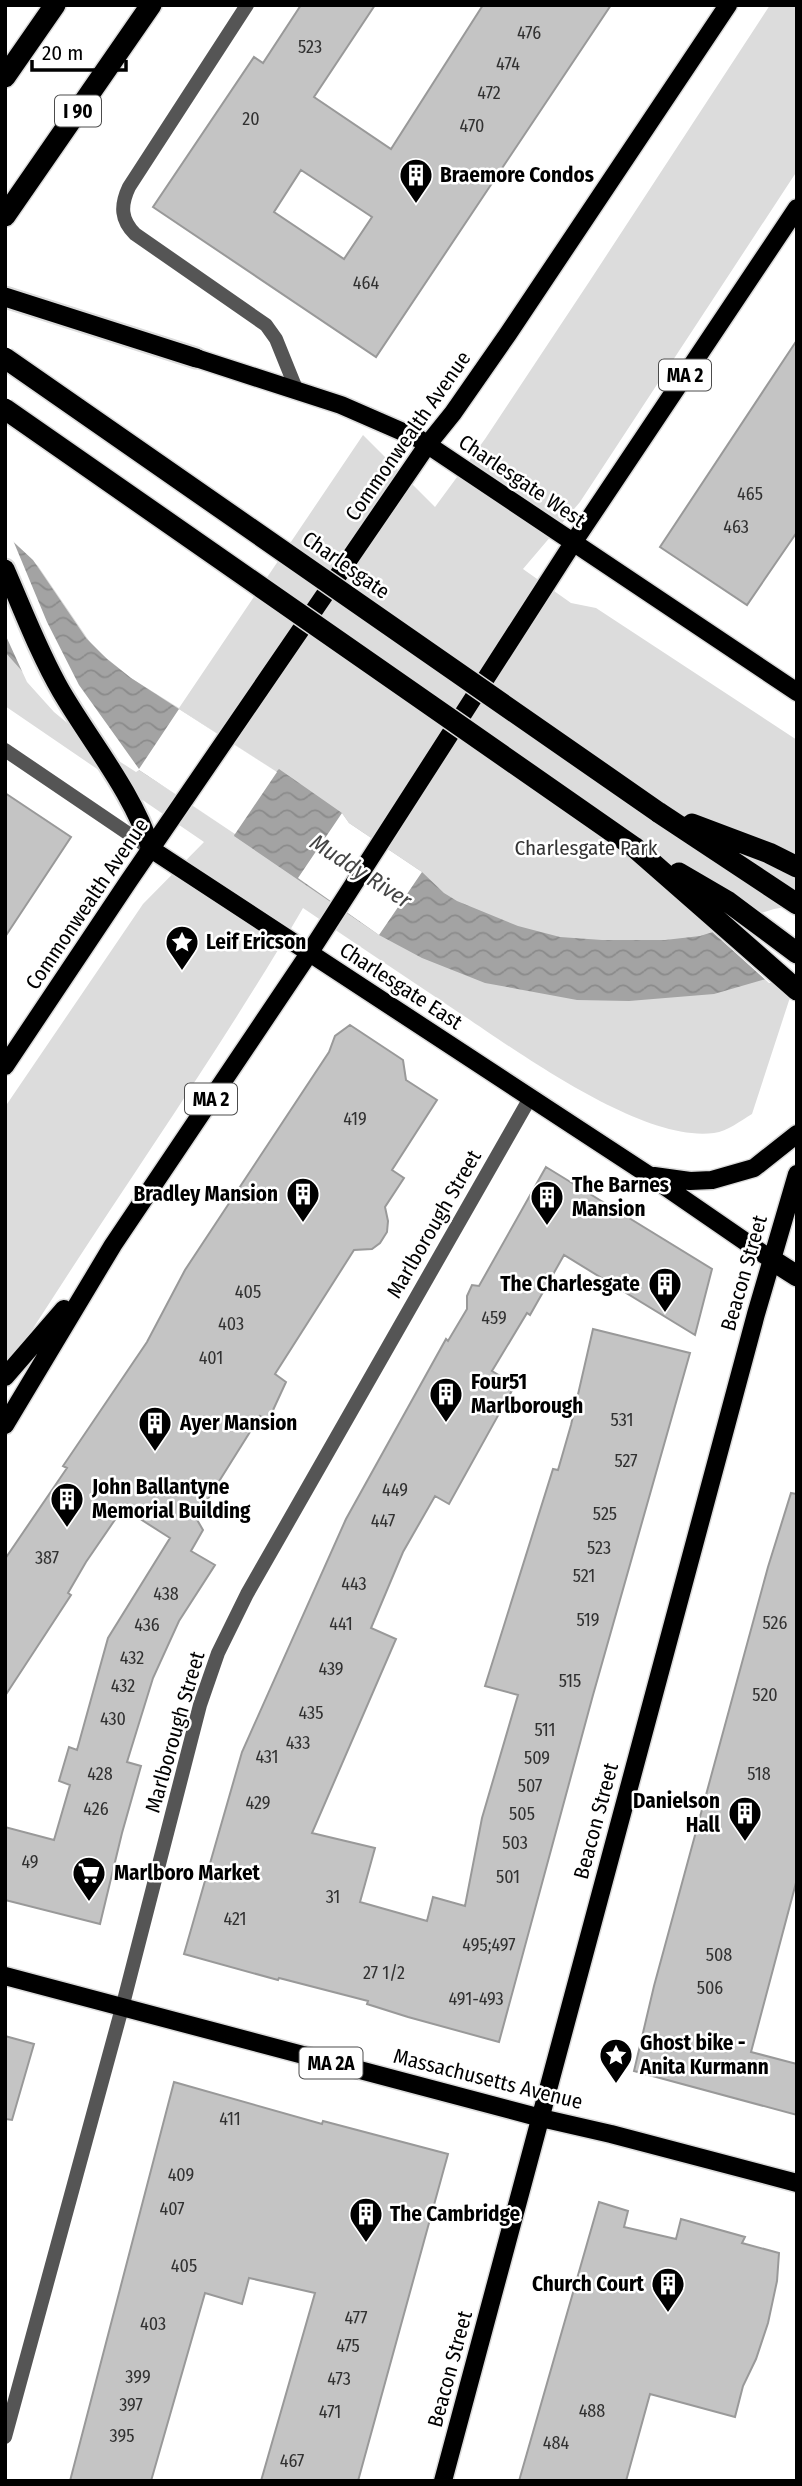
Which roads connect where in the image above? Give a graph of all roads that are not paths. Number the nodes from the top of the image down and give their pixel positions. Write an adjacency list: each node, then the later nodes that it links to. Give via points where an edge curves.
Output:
1 (55, 5): 5 (highway)
2 (151, 5): 7 (highway, I 90)
3 (247, 5): 11 (street, via 128,187 122,209 135,234 266,325)
4 (728, 5): 13 (main road, Commonwealth Avenue, via 508,334)
5 (5, 77)
6 (797, 208): 14 (main road, MA 2)
7 (5, 216)
8 (5, 297): 10 (highway)
9 (5, 358): 18 (highway, Charlesgate, bridge)
10 (196, 358): 11 (main road, Charlesgate West)
11 (297, 391): 13 (main road, Charlesgate West, via 364,413)
12 (5, 409): 19 (highway, bridge)
13 (428, 444): 14 (main road, Charlesgate West); 20 (main road, Commonwealth Avenue)
14 (573, 543): 16 (main road, Charlesgate West); 23 (main road, MA 2)
15 (5, 569): 20 (highway, via 60,689 137,812)
16 (797, 692)
17 (5, 750): 20 (street, Charlesgate East)
18 (659, 811): 21 (highway); 22 (highway)
19 (634, 847): 24 (highway, via 727,901); 25 (highway)
20 (151, 849): 23 (main road, Charlesgate East); 26 (main road, Commonwealth Avenue)
21 (797, 867)
22 (797, 904)
23 (310, 952): 27 (main road, Charlesgate East); 31 (main road, MA 2)
24 (797, 953)
25 (797, 990)
26 (5, 1066)
27 (530, 1098): 29 (main road, Charlesgate East); 37 (street, Marlborough Street, via 247,1594 218,1653)
28 (797, 1134): 29 (main road, via 754,1168 712,1180 671,1180)
29 (647, 1174): 32 (main road, Charlesgate East)
30 (797, 1174): 32 (main road, Beacon Street)
31 (113, 1245): 34 (main road, MA 2); 35 (main road)
32 (772, 1260): 33 (highway); 38 (main road, Beacon Street)
33 (797, 1276)
34 (5, 1377)
35 (5, 1424)
36 (5, 1976): 37 (main road, Massachusetts Avenue / MA 2A)
37 (122, 2008): 38 (main road, Massachusetts Avenue / MA 2A); 40 (street, Marlborough Street)
38 (541, 2118): 39 (main road, Massachusetts Avenue / MA 2A); 41 (main road, Beacon Street)
39 (797, 2183)
40 (5, 2437)
41 (443, 2481)

